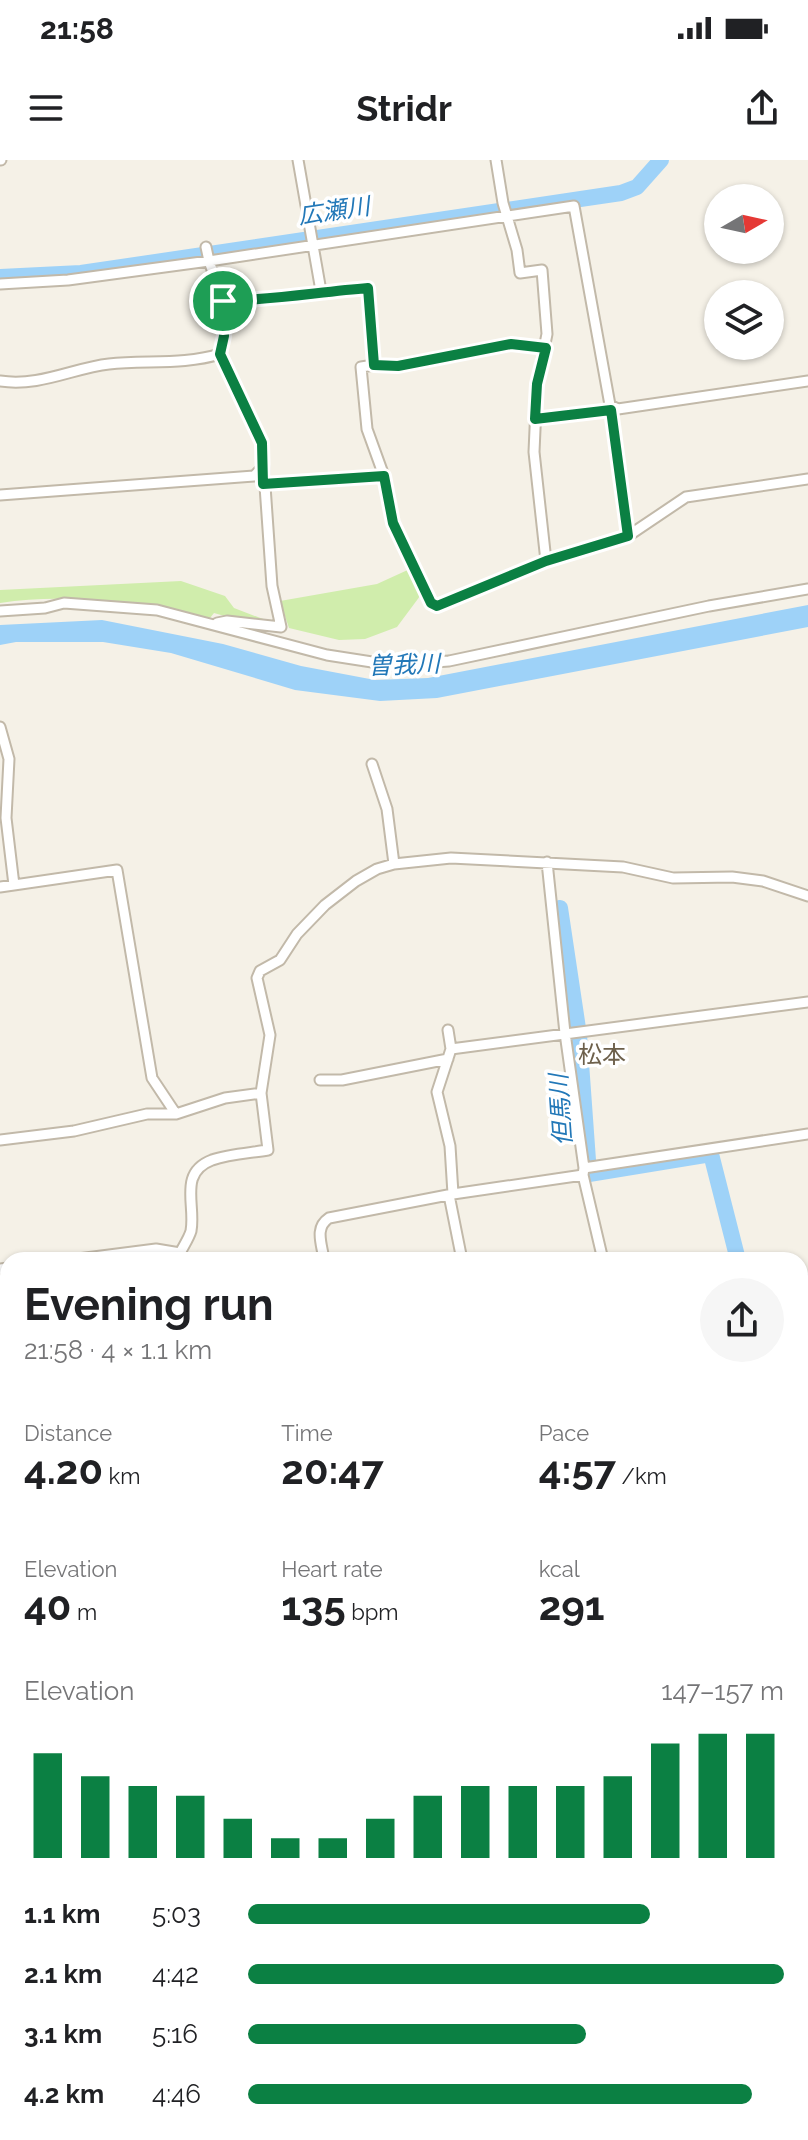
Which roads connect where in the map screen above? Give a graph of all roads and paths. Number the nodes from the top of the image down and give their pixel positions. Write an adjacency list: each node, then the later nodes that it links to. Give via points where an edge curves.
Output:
1 (298, 160): 4 (street)
2 (496, 160): 3 (street)
3 (505, 211): 4 (street); 9 (street, via 520,273 542,270); 14 (street, via 574,206)
4 (313, 239): 5 (street); 7 (street)
5 (208, 255): 6 (street, via 68,280); 8 (street)
6 (0, 284)
7 (321, 291): 8 (street); 11 (street, via 368,288)
8 (223, 301): 10 (street)
9 (546, 348): 11 (street, via 511,344 398,366); 15 (street)
10 (220, 354): 12 (street, via 201,360 106,364 58,378); 16 (street, via 262,443)
11 (374, 365): 17 (street, via 361,367 367,429)
12 (0, 381)
13 (808, 381): 14 (street)
14 (610, 408): 15 (street); 21 (street)
15 (535, 419): 22 (street, via 535,472)
16 (262, 468): 19 (street); 20 (street, via 254,476)
17 (384, 476): 19 (street); 22 (street, via 393,523 431,603 437,606)
18 (808, 479): 21 (street, via 686,497)
19 (263, 484): 25 (street, via 281,627)
20 (0, 495)
21 (628, 536): 22 (street)
22 (546, 561)
23 (808, 589): 25 (street, via 449,661 408,664 327,655)
24 (0, 611): 25 (street, via 99,604)
25 (214, 623)
26 (0, 727): 30 (street, via 9,759 6,818)
27 (372, 764): 29 (street, via 387,809)
28 (547, 862): 29 (street, via 451,858); 32 (street, via 623,867 681,879 763,881); 35 (street)
29 (394, 864): 38 (street, via 356,881 303,928 280,960 260,971 257,978 270,1035)
30 (14, 885): 31 (street); 39 (street, via 117,870 152,1078)
31 (0, 887)
32 (808, 896)
33 (808, 1002): 35 (street)
34 (448, 1030): 36 (street)
35 (565, 1033): 36 (street); 42 (street)
36 (449, 1054): 37 (street, via 342,1080); 43 (street, via 437,1092 450,1146)
37 (320, 1080)
38 (261, 1093): 39 (street); 46 (street, via 268,1150 213,1160 193,1176 191,1233)
39 (176, 1114): 41 (street, via 147,1114 74,1131)
40 (808, 1134): 42 (street)
41 (0, 1140)
42 (583, 1171): 43 (street); 49 (street)
43 (451, 1194): 47 (street, via 329,1218 319,1230); 48 (street)
44 (133, 1252): 45 (street)
45 (166, 1252)
46 (184, 1252)
47 (323, 1252)
48 (461, 1252)
49 (601, 1252)

